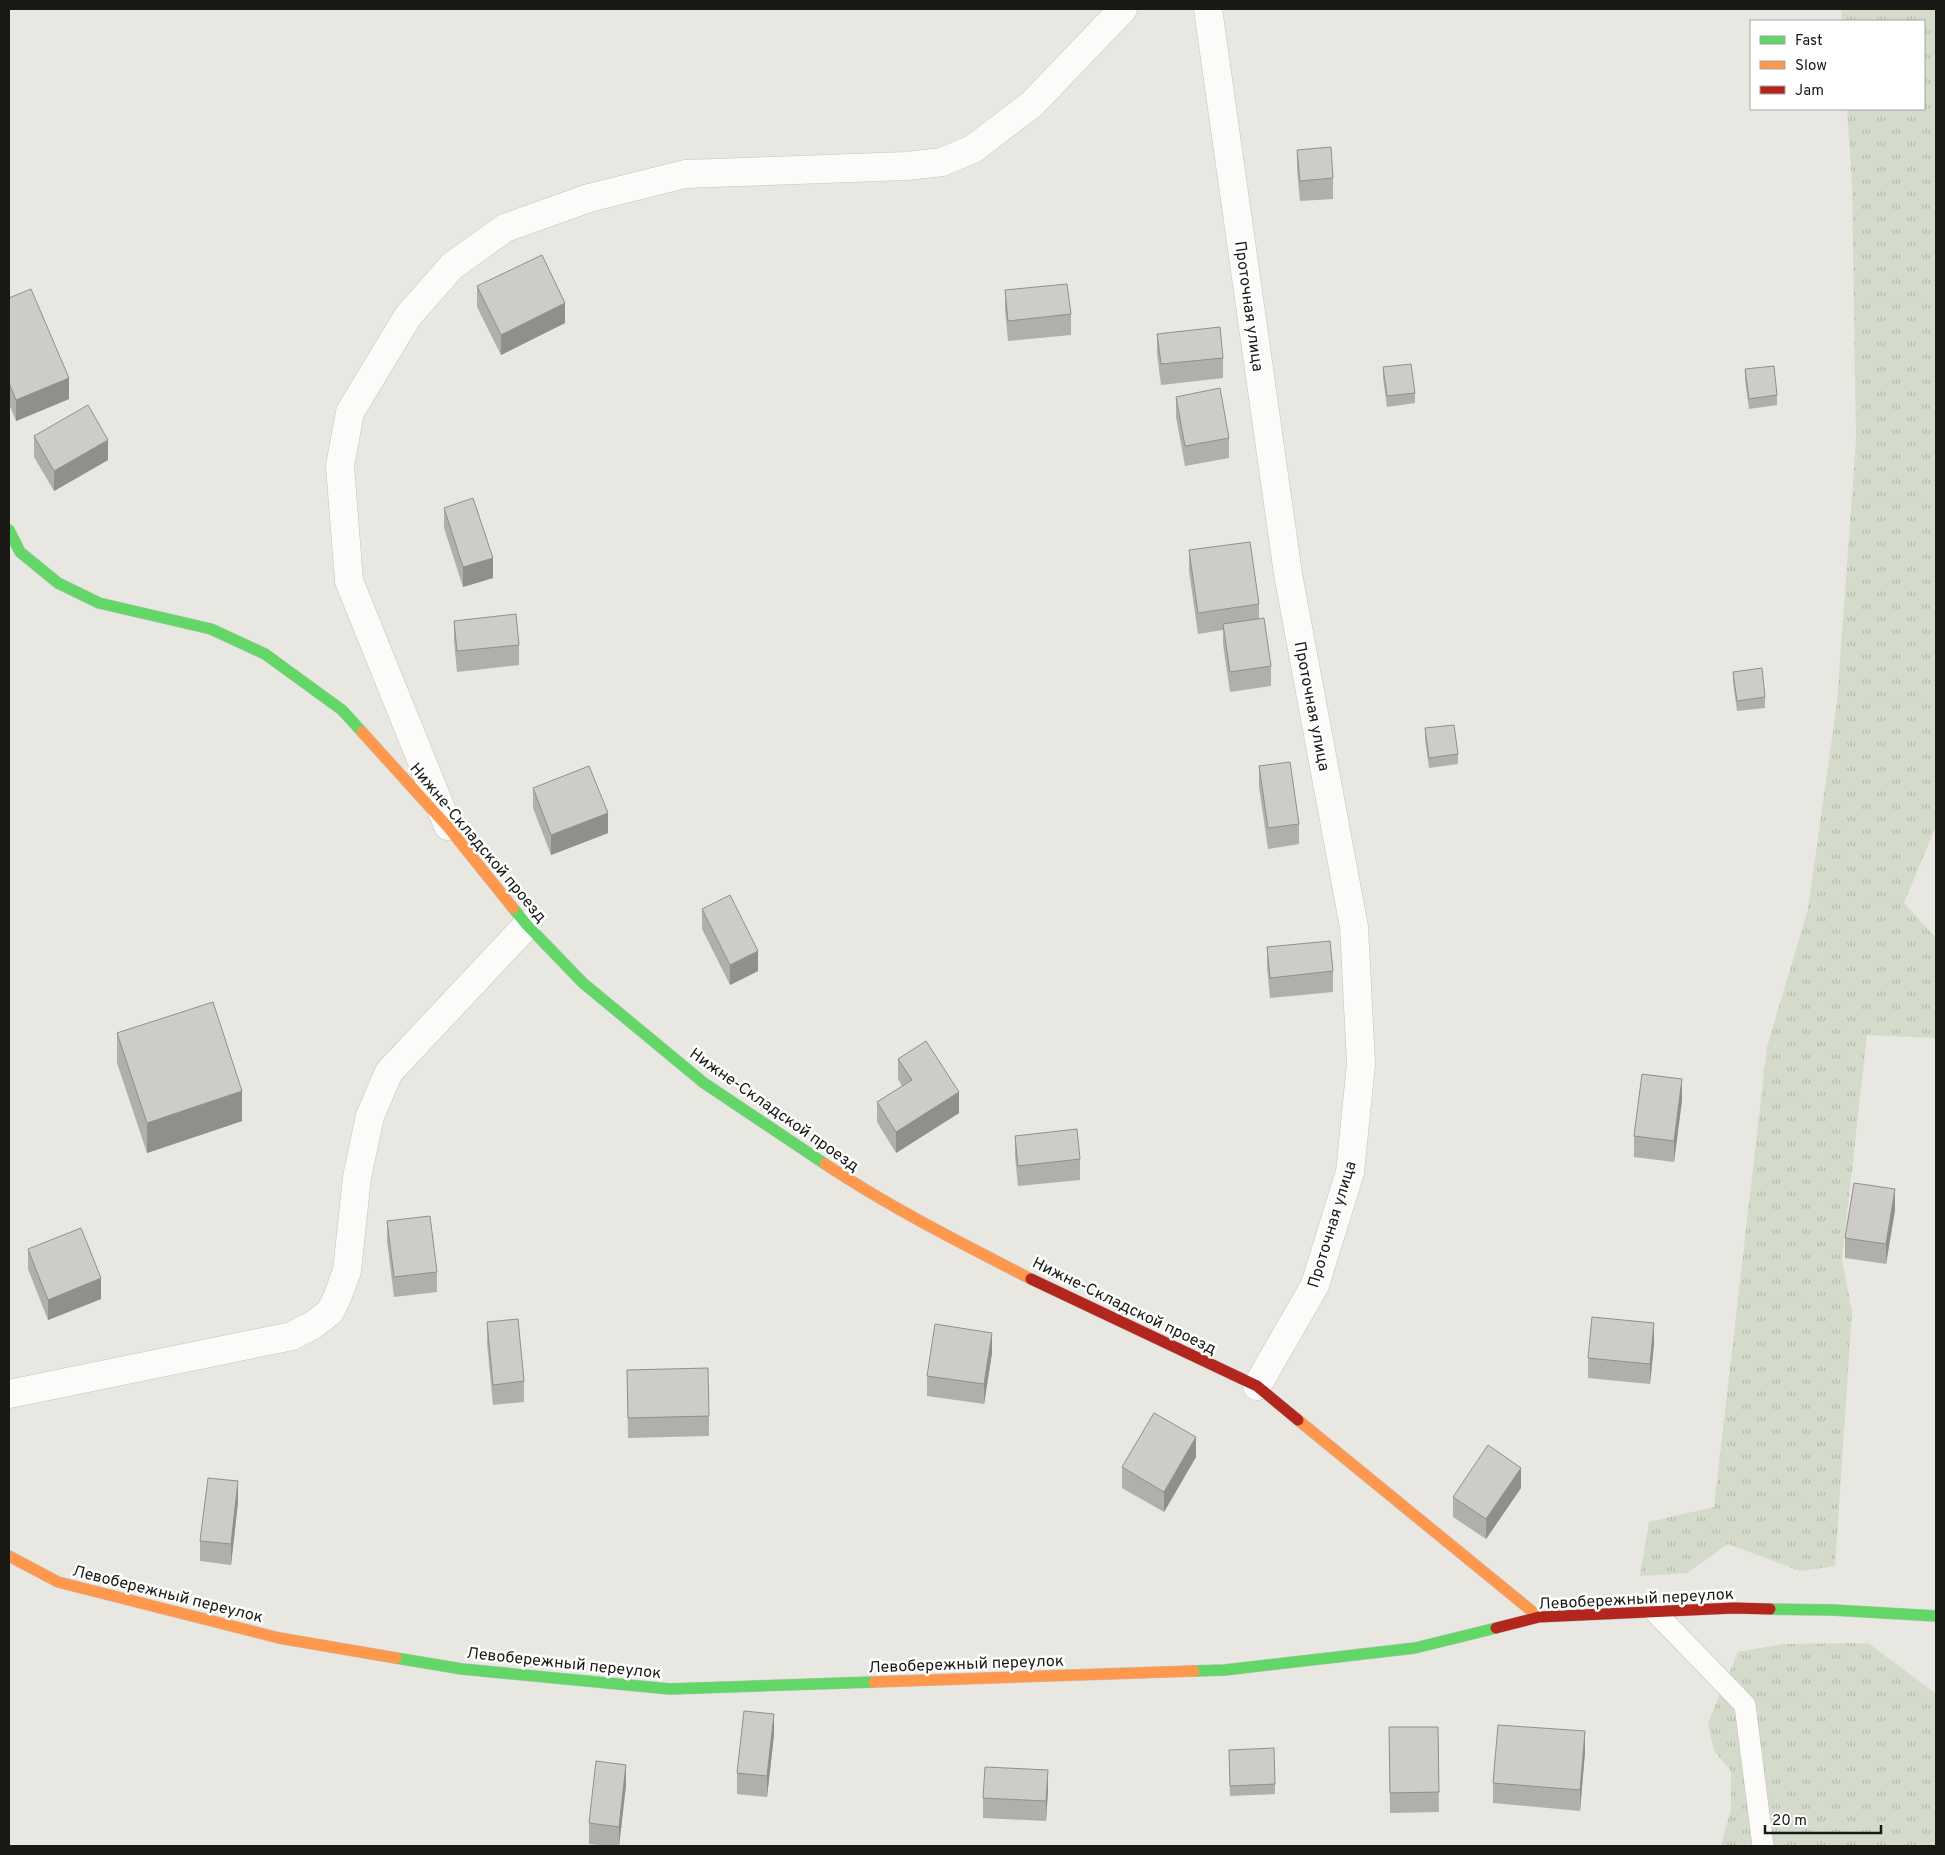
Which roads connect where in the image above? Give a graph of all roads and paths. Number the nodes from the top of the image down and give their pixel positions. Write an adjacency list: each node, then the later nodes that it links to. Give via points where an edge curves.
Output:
1 (1123, 9): 4 (street, via 1032,104 974,149 942,162 907,166 685,174 588,198 505,228 452,266 408,316 350,412 340,466 342,495 349,581)
2 (1208, 9): 6 (street, Проточная улица, via 1288,574 1354,927 1361,1064 1350,1172 1315,1285)
3 (9, 530): 4 (street, Нижне-Складской проезд, via 20,552 58,582 99,603 211,629 265,654 342,710)
4 (448, 827): 5 (street, Нижне-Складской проезд)
5 (527, 925): 6 (street, Нижне-Складской проезд, via 583,983 704,1083 868,1193 1017,1272); 7 (street, via 389,1072 370,1116 357,1177 346,1271 330,1312 292,1336)
6 (1256, 1386): 11 (street, Нижне-Складской проезд)
7 (9, 1394)
8 (9, 1556): 11 (street, Левобережный переулок, via 58,1582 279,1638 462,1669 670,1689 1224,1670 1415,1648)
9 (1654, 1611): 10 (street, Левобережный переулок, via 1754,1608); 11 (street, Левобережный переулок); 12 (lane, via 1745,1705)
10 (1936, 1616)
11 (1538, 1617)
12 (1763, 1846)

